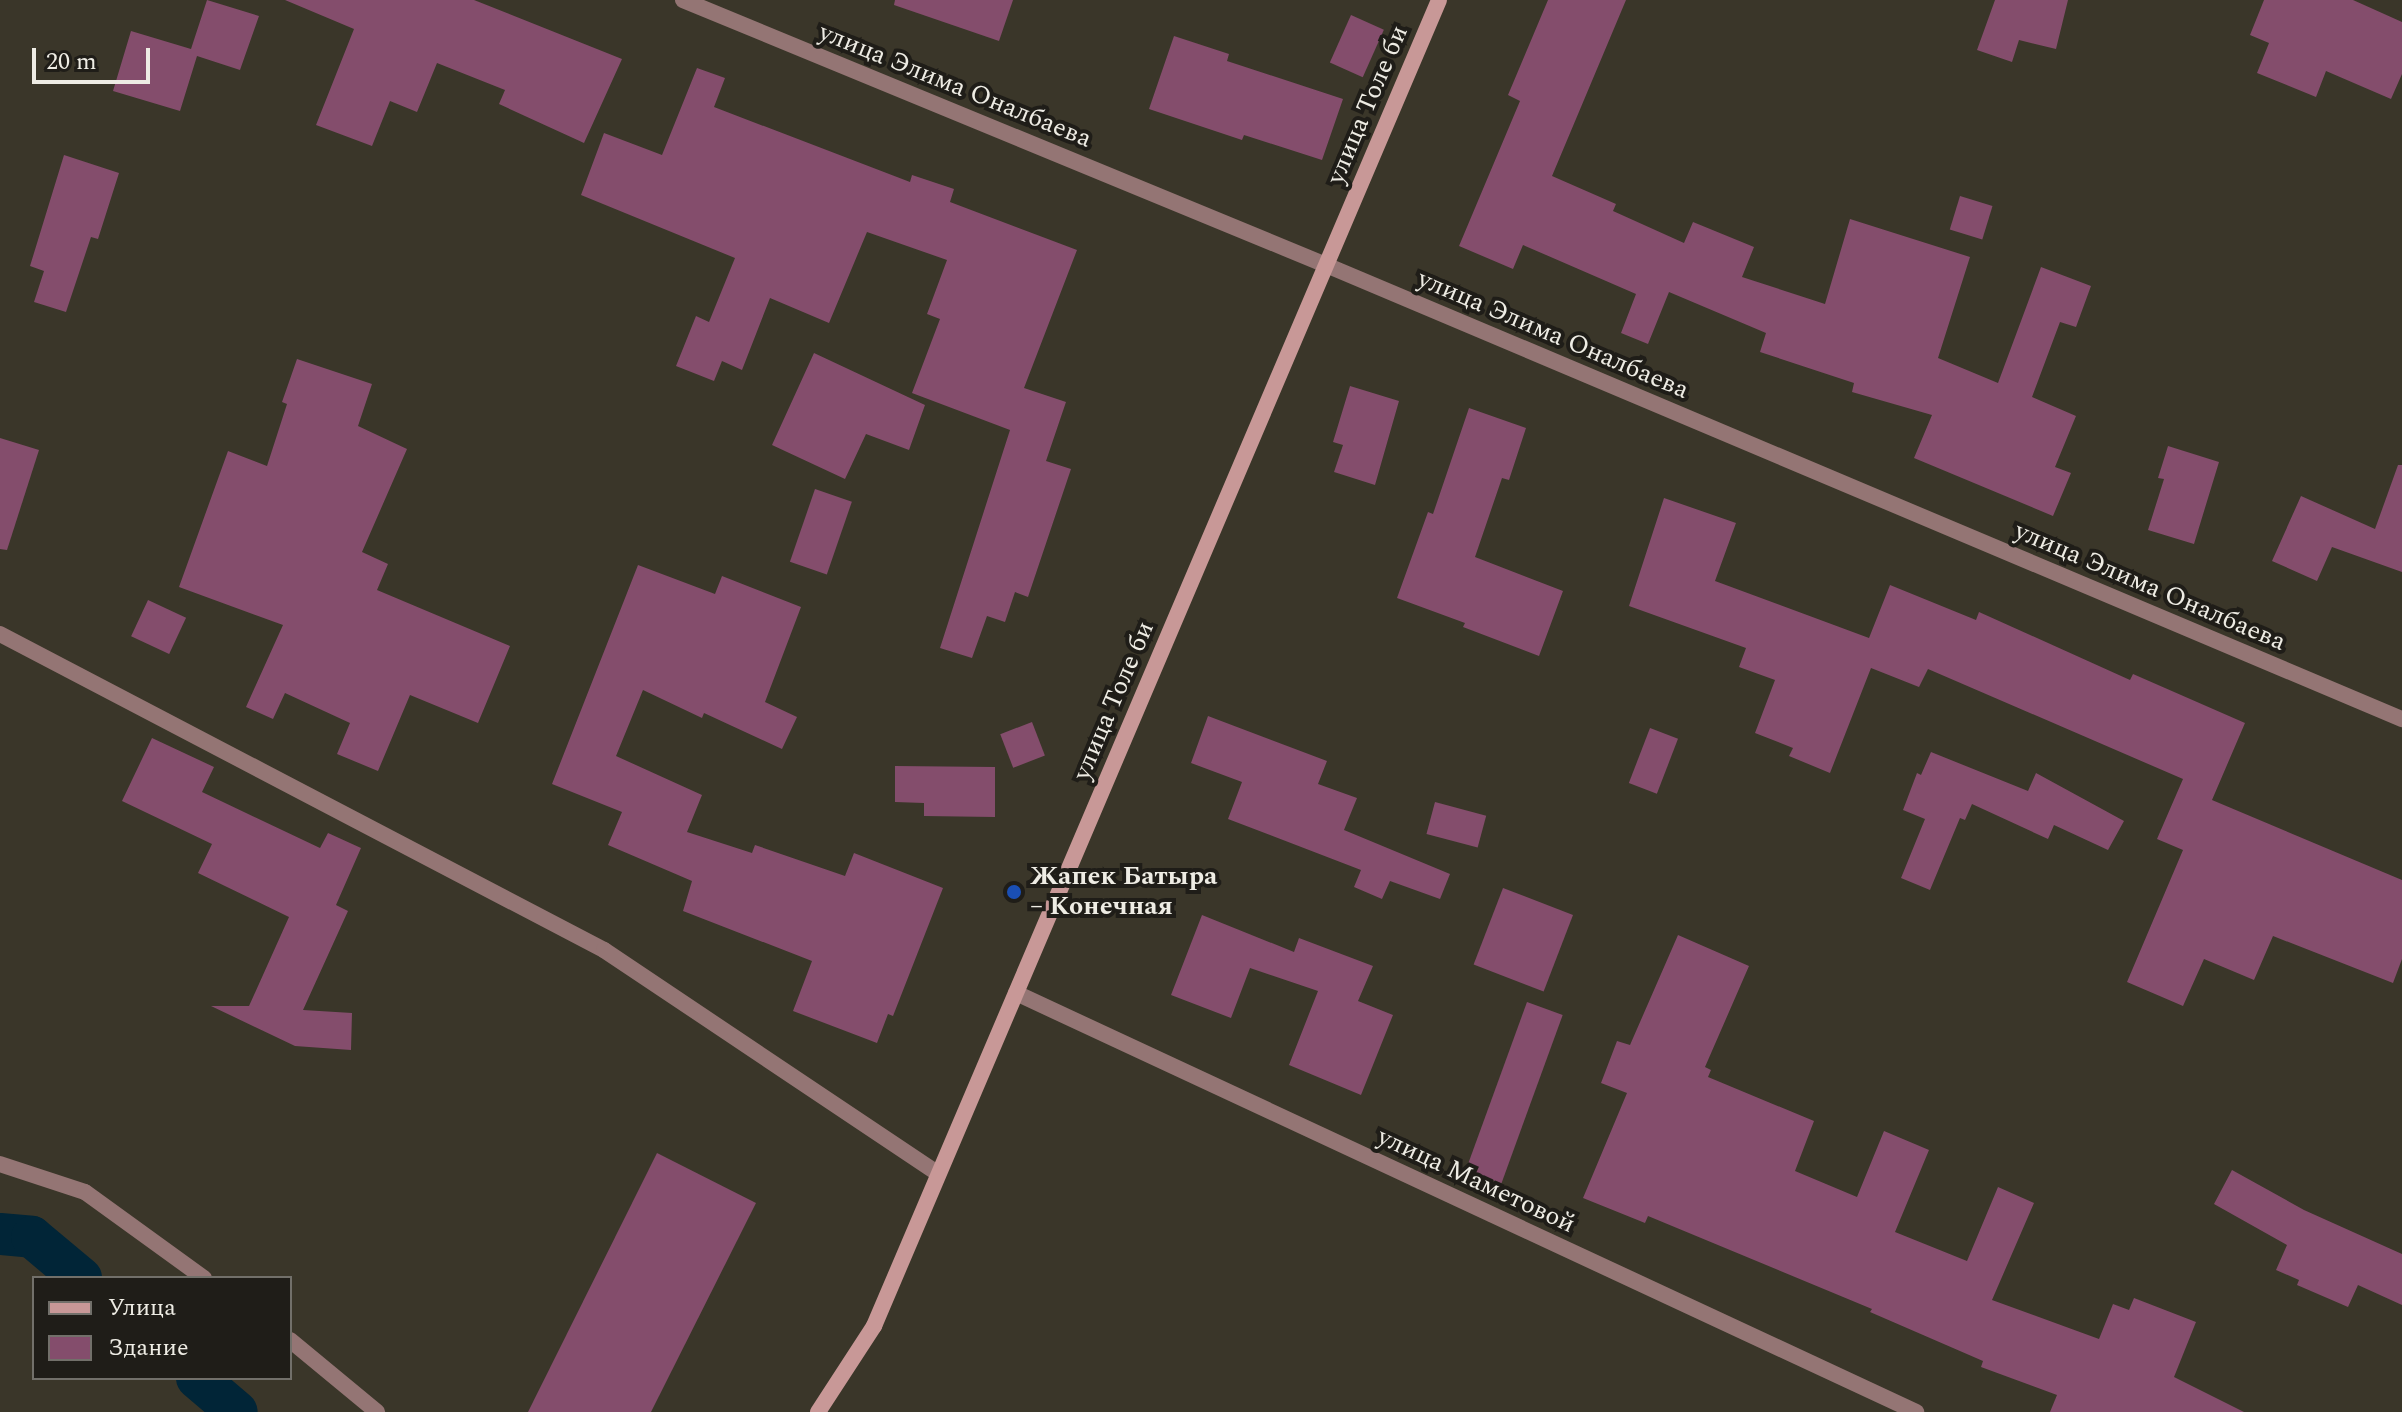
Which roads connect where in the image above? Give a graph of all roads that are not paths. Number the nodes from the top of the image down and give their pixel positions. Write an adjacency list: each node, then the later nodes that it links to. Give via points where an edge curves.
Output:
1 (683, 0): 3 (street, улица Элима Оналбаева)
2 (1439, 0): 3 (main road, улица Толе би)
3 (1326, 265): 5 (street, улица Элима Оналбаева); 6 (main road, улица Толе би)
4 (0, 634): 8 (street, via 604,950)
5 (2402, 719)
6 (1016, 993): 8 (main road, улица Толе би); 13 (street, улица Маметовой)
7 (0, 1164): 9 (street, via 85,1192)
8 (938, 1174): 12 (main road, улица Толе би, via 874,1326)
9 (201, 1276)
10 (292, 1342): 11 (street)
11 (377, 1412)
12 (818, 1412)
13 (1916, 1412)

